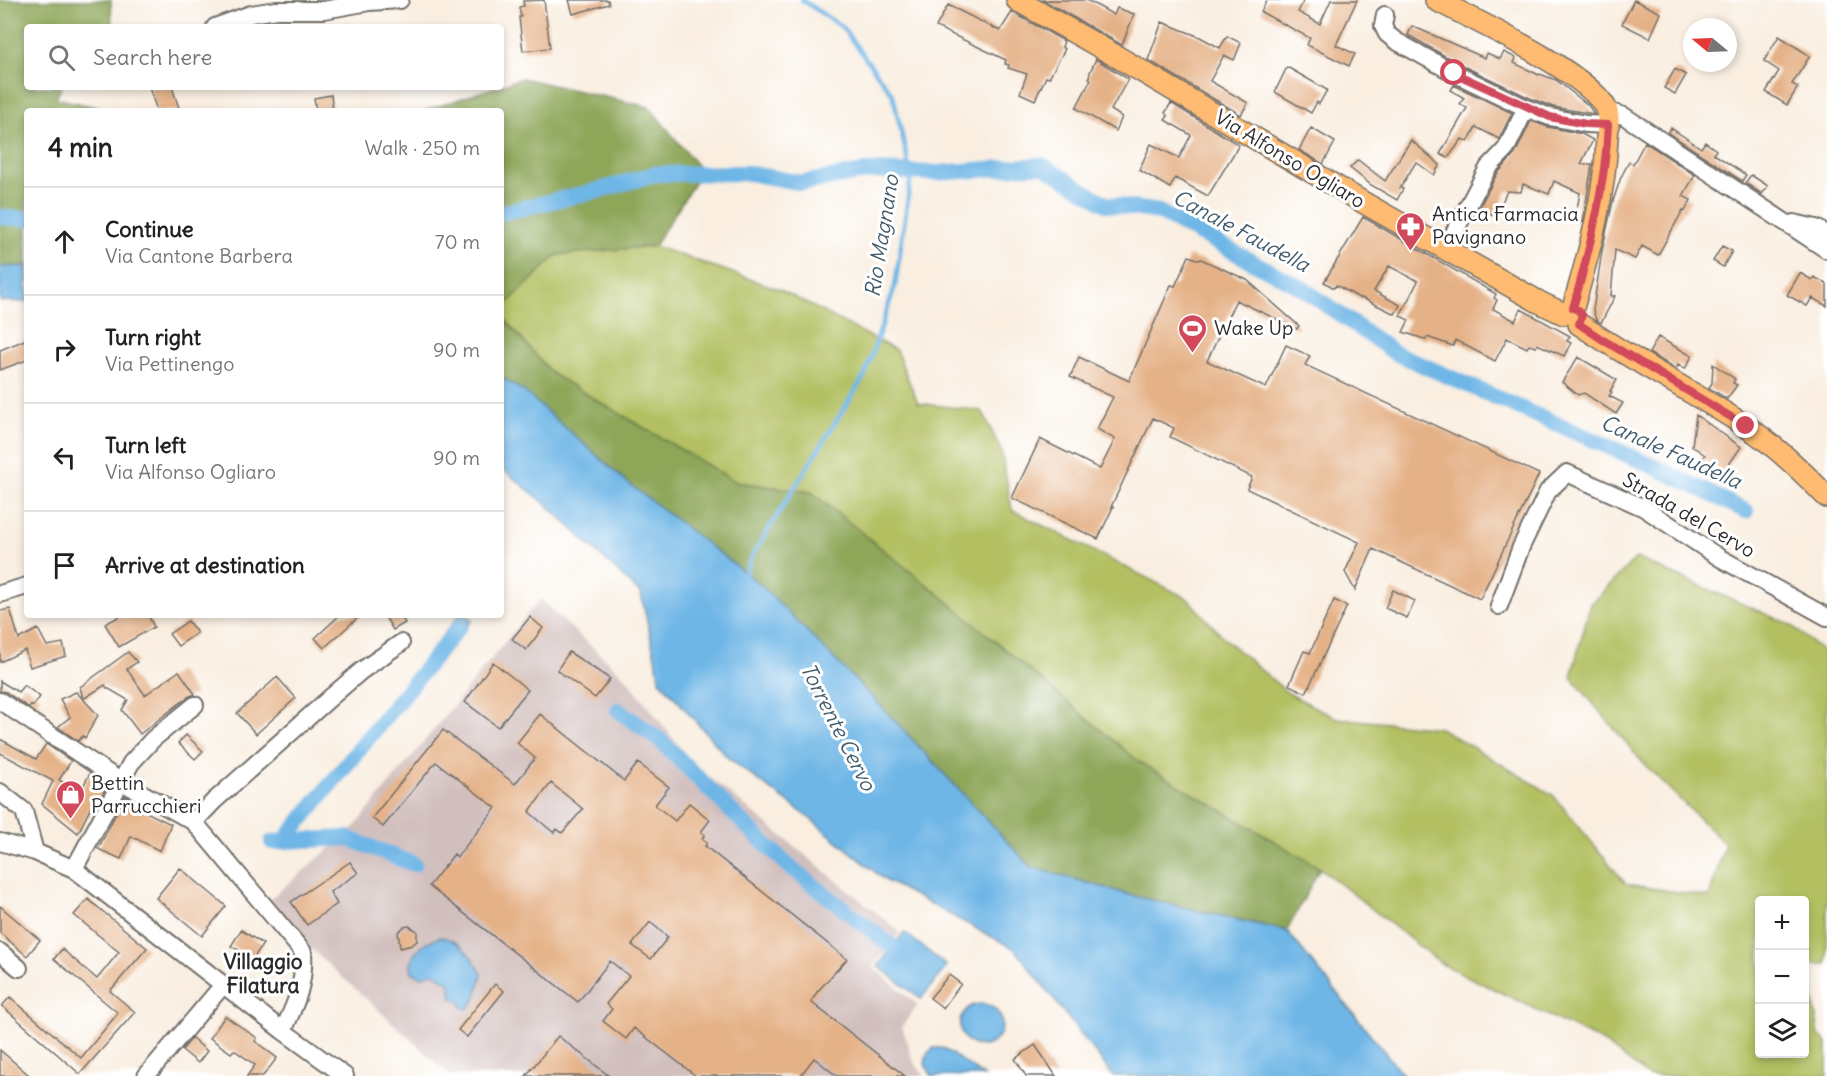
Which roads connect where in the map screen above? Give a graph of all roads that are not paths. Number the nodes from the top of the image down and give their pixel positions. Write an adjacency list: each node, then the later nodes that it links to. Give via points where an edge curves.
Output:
1 (400, 0): 5 (street, via 324,10 276,10)
2 (1017, 0): 10 (main road, Via Alfonso Ogliaro)
3 (1436, 0): 7 (main road, via 1567,71 1599,98)
4 (1385, 15): 6 (street, via 1383,26 1396,41)
5 (223, 24)
6 (1526, 108): 7 (street, via 1586,124); 10 (street, via 1506,149 1488,168)
7 (1607, 118): 8 (street, via 1624,117); 12 (main road, via 1604,172)
8 (1785, 221): 9 (street); 11 (street)
9 (1827, 234)
10 (1446, 248): 12 (main road, Via Alfonso Ogliaro, via 1539,302)
11 (1827, 250)
12 (1572, 315): 13 (main road, Via Alfonso Ogliaro, via 1603,340 1746,426 1802,471)
13 (1827, 497)
14 (24, 587): 15 (street)
15 (0, 594)
16 (1499, 606): 17 (street, Strada del Cervo, via 1548,491 1567,473 1644,508 1720,558)
17 (1827, 616)
18 (401, 643): 23 (street, via 361,671)
19 (0, 701): 21 (street)
20 (195, 705): 21 (street, via 153,739 130,763)
21 (120, 781): 23 (street); 26 (street)
22 (0, 792): 25 (street, via 24,811)
23 (194, 822): 30 (street, via 303,952 298,998)
24 (0, 842): 25 (street)
25 (35, 852): 26 (street)
26 (74, 869): 29 (street)
27 (0, 952): 28 (street)
28 (19, 968)
29 (223, 985): 30 (street); 31 (street)
30 (283, 1030): 32 (street)
31 (146, 1076)
32 (345, 1076)

